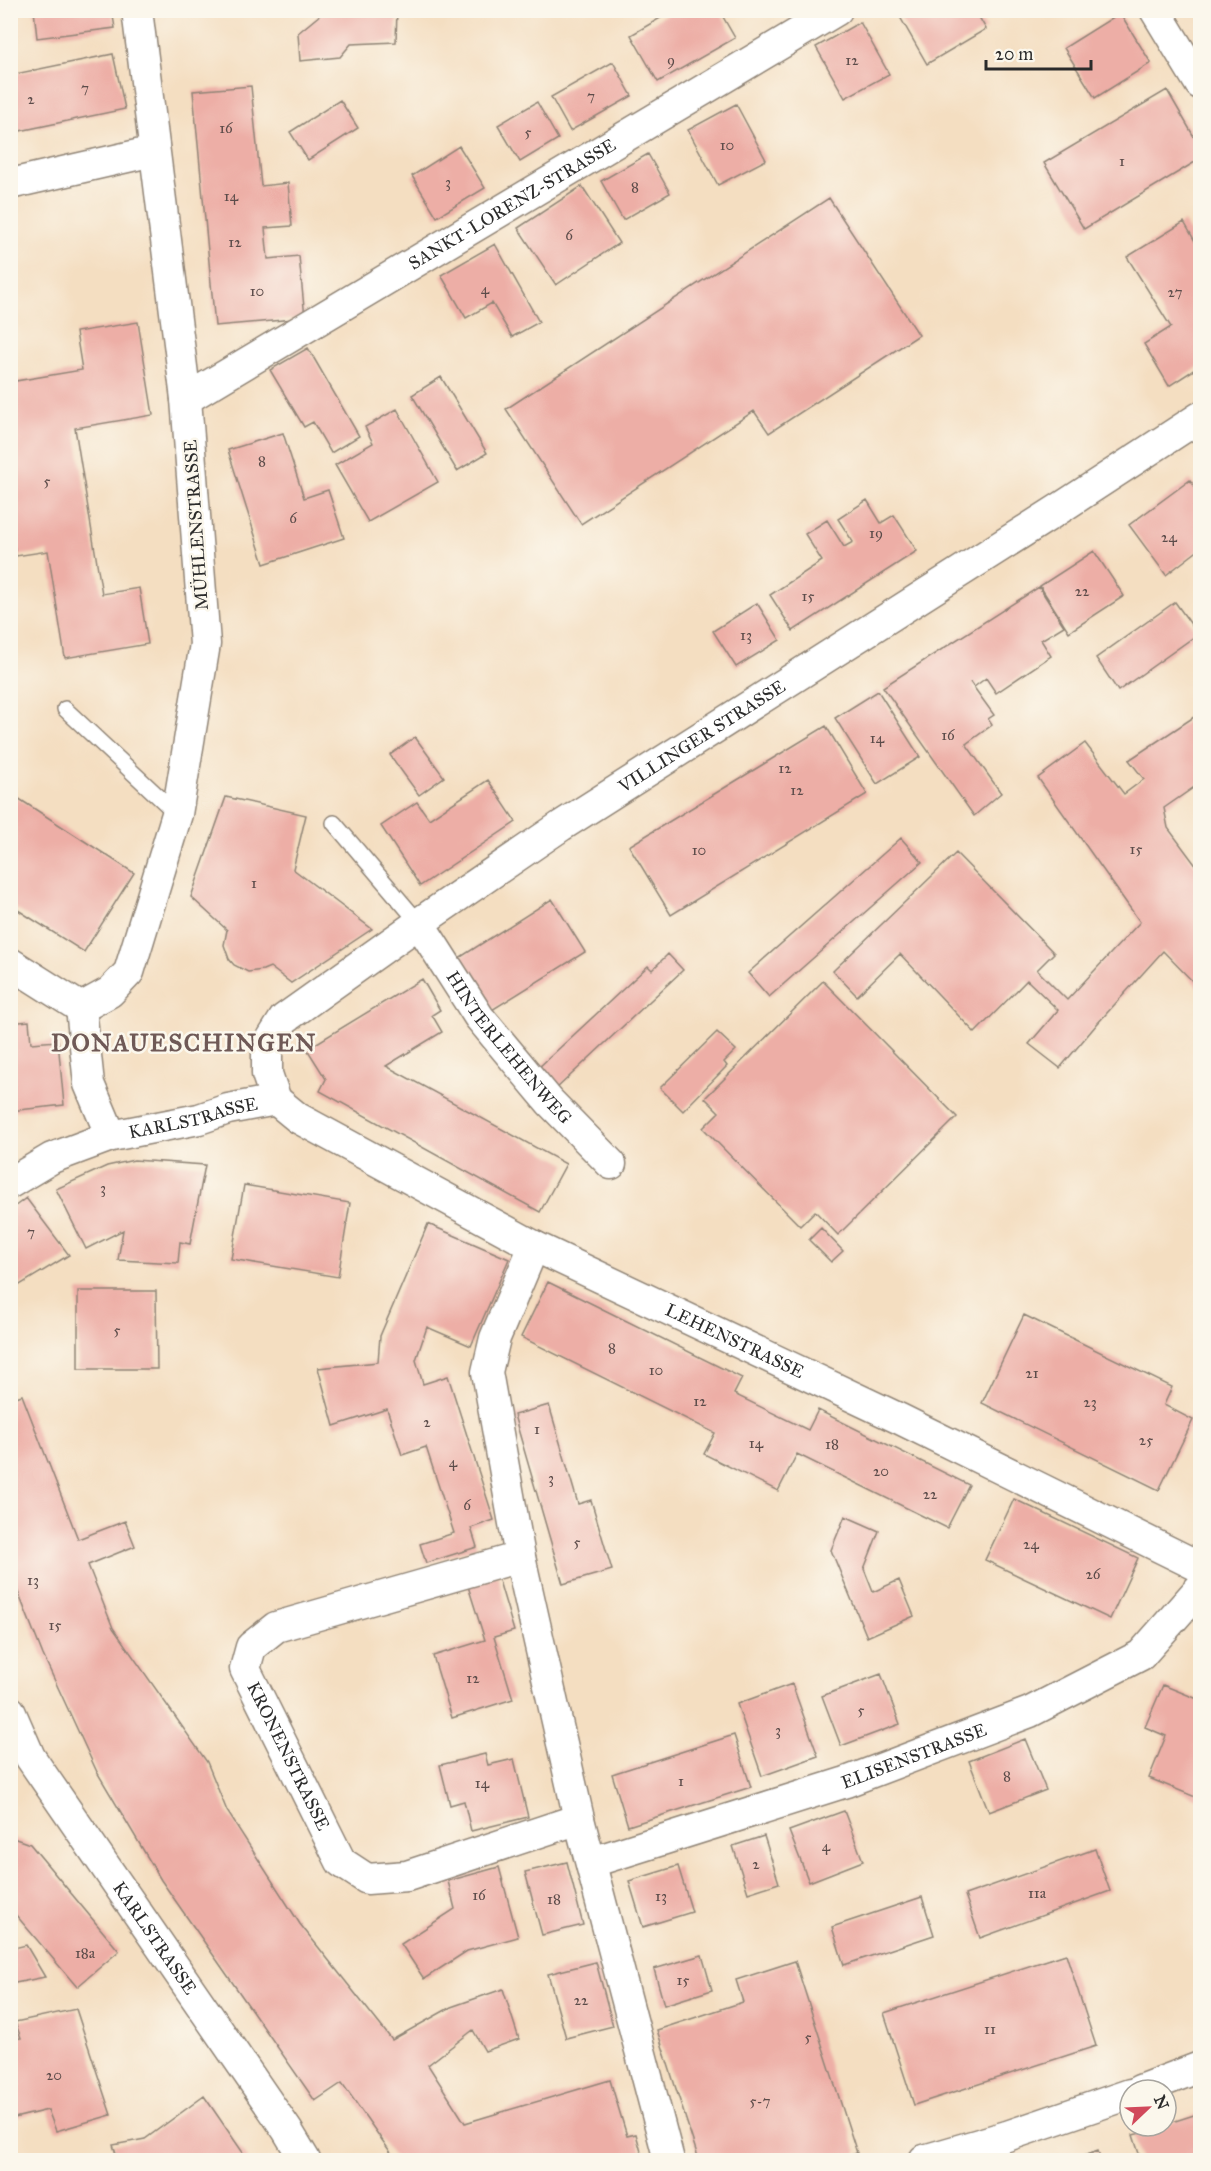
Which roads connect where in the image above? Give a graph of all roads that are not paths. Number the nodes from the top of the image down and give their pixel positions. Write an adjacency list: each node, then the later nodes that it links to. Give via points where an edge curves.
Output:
1 (137, 10): 5 (street, MÜHLENSTRASSE)
2 (837, 10): 7 (street, SANKT-LORENZ-STRASSE)
3 (1155, 10): 4 (street)
4 (1199, 77)
5 (154, 151): 6 (street); 7 (street, MÜHLENSTRASSE)
6 (10, 184)
7 (186, 399): 10 (street, MÜHLENSTRASSE, via 205,644)
8 (1195, 430): 12 (street, VILLINGER STRASSE, via 1059,509 561,826)
9 (64, 710): 10 (lane)
10 (177, 814): 14 (street, MÜHLENSTRASSE, via 129,972 110,992)
11 (334, 823): 12 (lane)
12 (419, 923): 15 (street, VILLINGER STRASSE, via 284,1019 267,1046 267,1074); 17 (street, HINTERLEHENWEG, via 479,1017 550,1102)
13 (10, 963): 14 (street)
14 (81, 1008): 16 (street, KARLSTRASSE, via 88,1084)
15 (276, 1100): 16 (street, KARLSTRASSE); 19 (street, LEHENSTRASSE, via 298,1118)
16 (111, 1136): 18 (street, KARLSTRASSE, via 52,1158)
17 (611, 1164)
18 (10, 1183)
19 (534, 1246): 20 (street, via 495,1338 487,1372); 21 (street, LEHENSTRASSE, via 900,1419)
20 (519, 1557): 25 (street); 25 (street, KRONENSTRASSE, via 276,1627 251,1647 245,1669 341,1862 367,1879 406,1876)
21 (1200, 1568)
22 (1200, 1588): 26 (street, ELISENSTRASSE, via 1141,1655 1030,1712 846,1782)
23 (10, 1711): 24 (street, KARLSTRASSE)
24 (20, 1761): 30 (street, KARLSTRASSE)
25 (579, 1819): 26 (street)
26 (592, 1862): 31 (street)
27 (1200, 2067): 28 (street)
28 (1171, 2078)
29 (1118, 2098): 32 (street)
30 (305, 2160)
31 (669, 2160)
32 (924, 2160)

